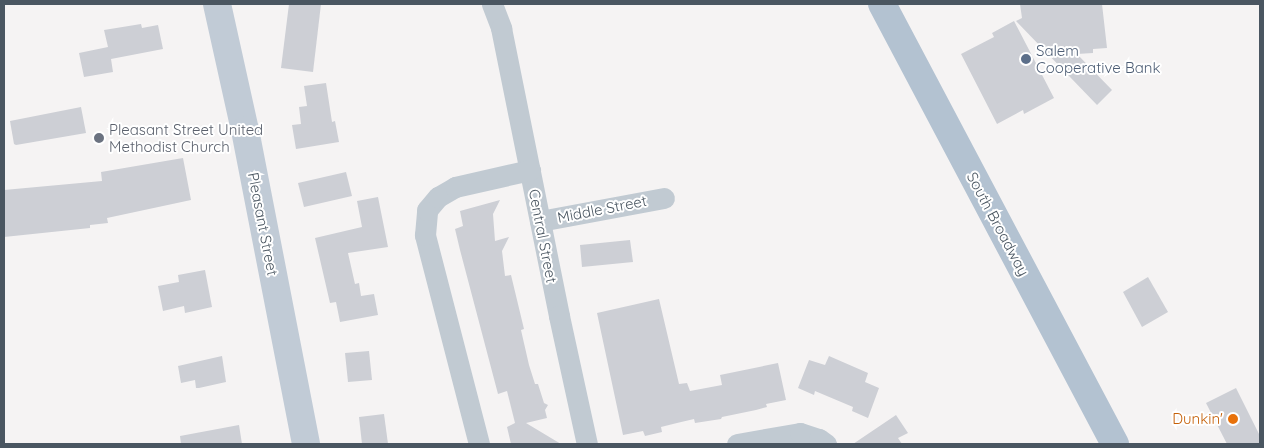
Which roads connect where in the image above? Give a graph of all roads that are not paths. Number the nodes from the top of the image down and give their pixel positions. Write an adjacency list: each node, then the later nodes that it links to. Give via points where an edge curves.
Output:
1 (217, 4): 9 (main road, Pleasant Street)
2 (492, 4): 5 (street, Central Street)
3 (508, 4): 5 (street, Central Street)
4 (882, 4): 14 (main road, South Broadway)
5 (501, 28): 6 (street, Central Street)
6 (530, 170): 8 (street, Central Street); 10 (street, via 455,187 438,196 427,210 425,235)
7 (664, 198): 8 (street, Middle Street)
8 (540, 221): 11 (street, Central Street)
9 (306, 444)
10 (479, 444)
11 (588, 444)
12 (737, 444): 13 (street, via 800,433)
13 (826, 444)
14 (1114, 444)

